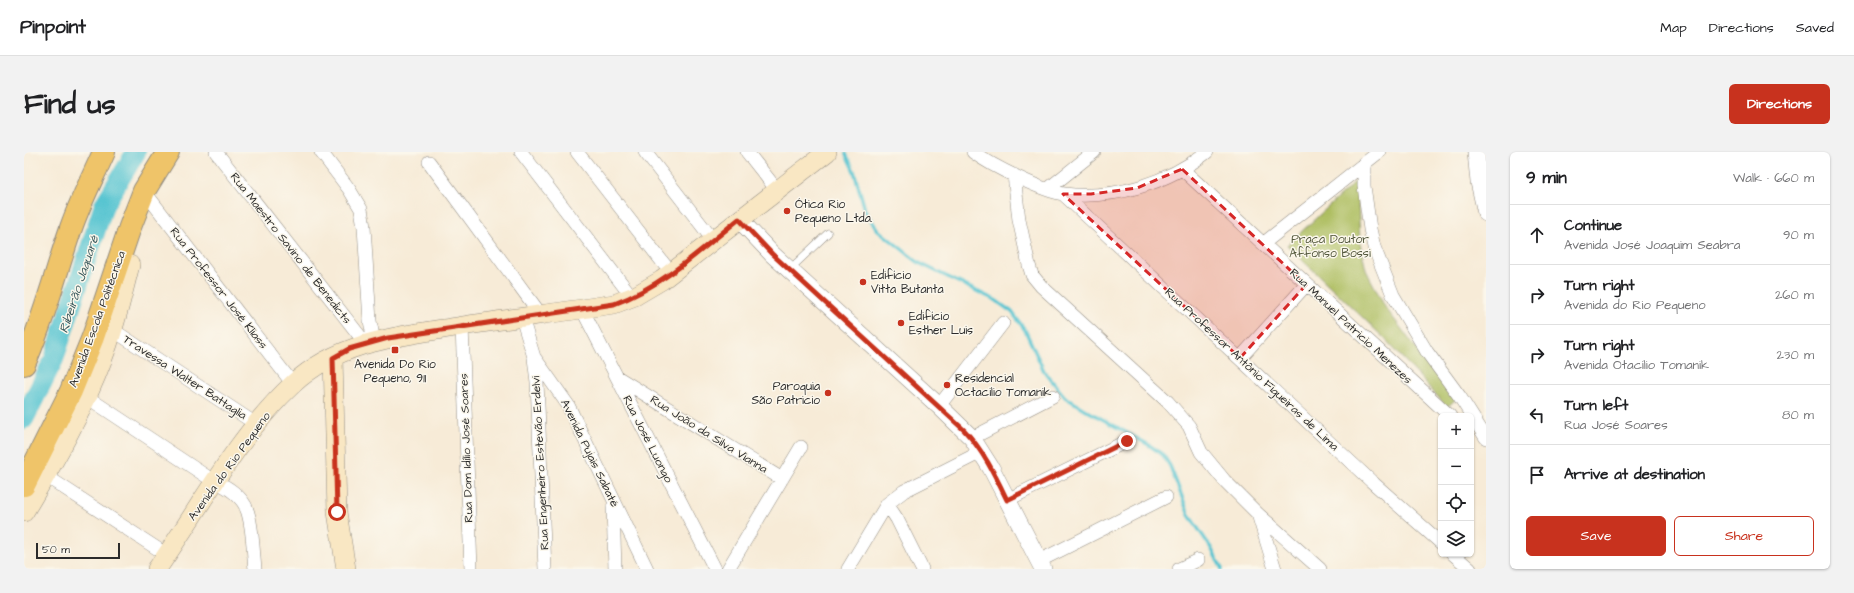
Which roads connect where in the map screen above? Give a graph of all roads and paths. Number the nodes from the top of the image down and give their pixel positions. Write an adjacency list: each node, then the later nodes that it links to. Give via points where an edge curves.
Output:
1 (104, 152): 44 (highway, via 71,227 49,300)
2 (168, 152): 21 (highway, Avenida Escola Politécnica)
3 (216, 152): 40 (street, Rua Maestro Savino de Benedicts)
4 (322, 152): 40 (street, via 361,209)
5 (521, 152): 33 (street)
6 (578, 152): 31 (street)
7 (645, 152): 27 (street)
8 (748, 152): 20 (street)
9 (827, 152): 20 (main road, Avenida do Rio Pequeno)
10 (1094, 152): 19 (street)
11 (1207, 152): 17 (street)
12 (1379, 152): 16 (street)
13 (1476, 152): 23 (street)
14 (979, 154): 18 (street)
15 (429, 162): 35 (street)
16 (1364, 163): 28 (street); 52 (street, via 1364,186 1370,229 1374,247 1393,295 1427,352 1460,397)
17 (1182, 169): 22 (street, via 1138,188 1090,194); 28 (street, Rua Manuel Patricio Menezes)
18 (1014, 175): 19 (street); 65 (street, via 1019,220 1032,275 1168,402 1189,426 1201,452 1224,480)
19 (1048, 188): 22 (street)
20 (777, 190): 24 (main road, Avenida do Rio Pequeno)
21 (144, 191): 25 (highway, Avenida Escola Politécnica); 46 (street, Rua Professor José Kliass)
22 (1063, 194): 43 (street, Rua Professor Antônio Figueiras de Lima)
23 (1486, 213)
24 (739, 219): 27 (main road, Avenida do Rio Pequeno); 30 (street)
25 (130, 227): 29 (highway); 59 (highway, Avenida Escola Politécnica, via 93,337 71,391)
26 (828, 233): 30 (lane)
27 (713, 240): 31 (main road, Avenida do Rio Pequeno)
28 (1264, 243): 32 (street, Rua Manuel Patricio Menezes)
29 (130, 265): 39 (main road)
30 (789, 270): 49 (street)
31 (671, 273): 33 (main road, Avenida do Rio Pequeno)
32 (1306, 285): 43 (street); 50 (street, Rua Manuel Patricio Menezes)
33 (632, 297): 34 (main road, Avenida do Rio Pequeno, via 614,304)
34 (582, 309): 35 (main road, Avenida do Rio Pequeno); 45 (street, Rua José Luongo)
35 (541, 315): 36 (main road, Avenida do Rio Pequeno)
36 (522, 318): 38 (main road, Avenida do Rio Pequeno); 41 (street, Avenida Pujais Sabaté)
37 (1003, 324): 49 (street)
38 (462, 326): 40 (main road, Avenida do Rio Pequeno); 73 (street, Rua Dom Idílio José Soares)
39 (113, 330): 48 (main road); 51 (street, Travessa Walter Battaglia)
40 (370, 342): 42 (main road, Avenida do Rio Pequeno)
41 (534, 357): 62 (street, Avenida Pujais Sabaté, via 568,405); 74 (street, Rua Engenheiro Estevão Erdelvi)
42 (333, 358): 46 (main road, Avenida do Rio Pequeno); 72 (main road, via 337,512)
43 (1240, 358): 66 (street, Rua Professor Antônio Figueiras de Lima)
44 (24, 364)
45 (617, 377): 57 (street, Rua João da Silva Vianna); 77 (street, Rua José Luongo)
46 (294, 384): 51 (main road, Avenida do Rio Pequeno)
47 (1053, 396): 54 (street)
48 (87, 397): 56 (main road); 58 (street)
49 (940, 406): 54 (street)
50 (1447, 413)
51 (256, 424): 58 (main road, Avenida do Rio Pequeno)
52 (1479, 432)
53 (1127, 441): 61 (street)
54 (976, 445): 61 (street); 63 (street)
55 (801, 447): 57 (street)
56 (46, 476): 64 (main road); 69 (street)
57 (782, 479): 78 (street)
58 (215, 482): 69 (main road, Avenida do Rio Pequeno); 71 (street, via 232,490 247,509)
59 (24, 485)
60 (1166, 497): 70 (street)
61 (1007, 500): 70 (street)
62 (613, 501): 75 (street); 76 (street, Avenida Pujais Sabaté)
63 (886, 504): 79 (street); 80 (street, via 897,519)
64 (24, 512)
65 (1258, 514): 82 (street); 83 (street)
66 (1438, 540)
67 (1456, 557): 84 (street)
68 (1198, 560): 81 (street)
69 (164, 564)
70 (1041, 565)
71 (255, 569)
72 (346, 569)
73 (471, 569)
74 (545, 569)
75 (615, 569)
76 (647, 569)
77 (715, 569)
78 (728, 569)
79 (848, 569)
80 (922, 569)
81 (1179, 569)
82 (1275, 569)
83 (1320, 569)
84 (1470, 569)

